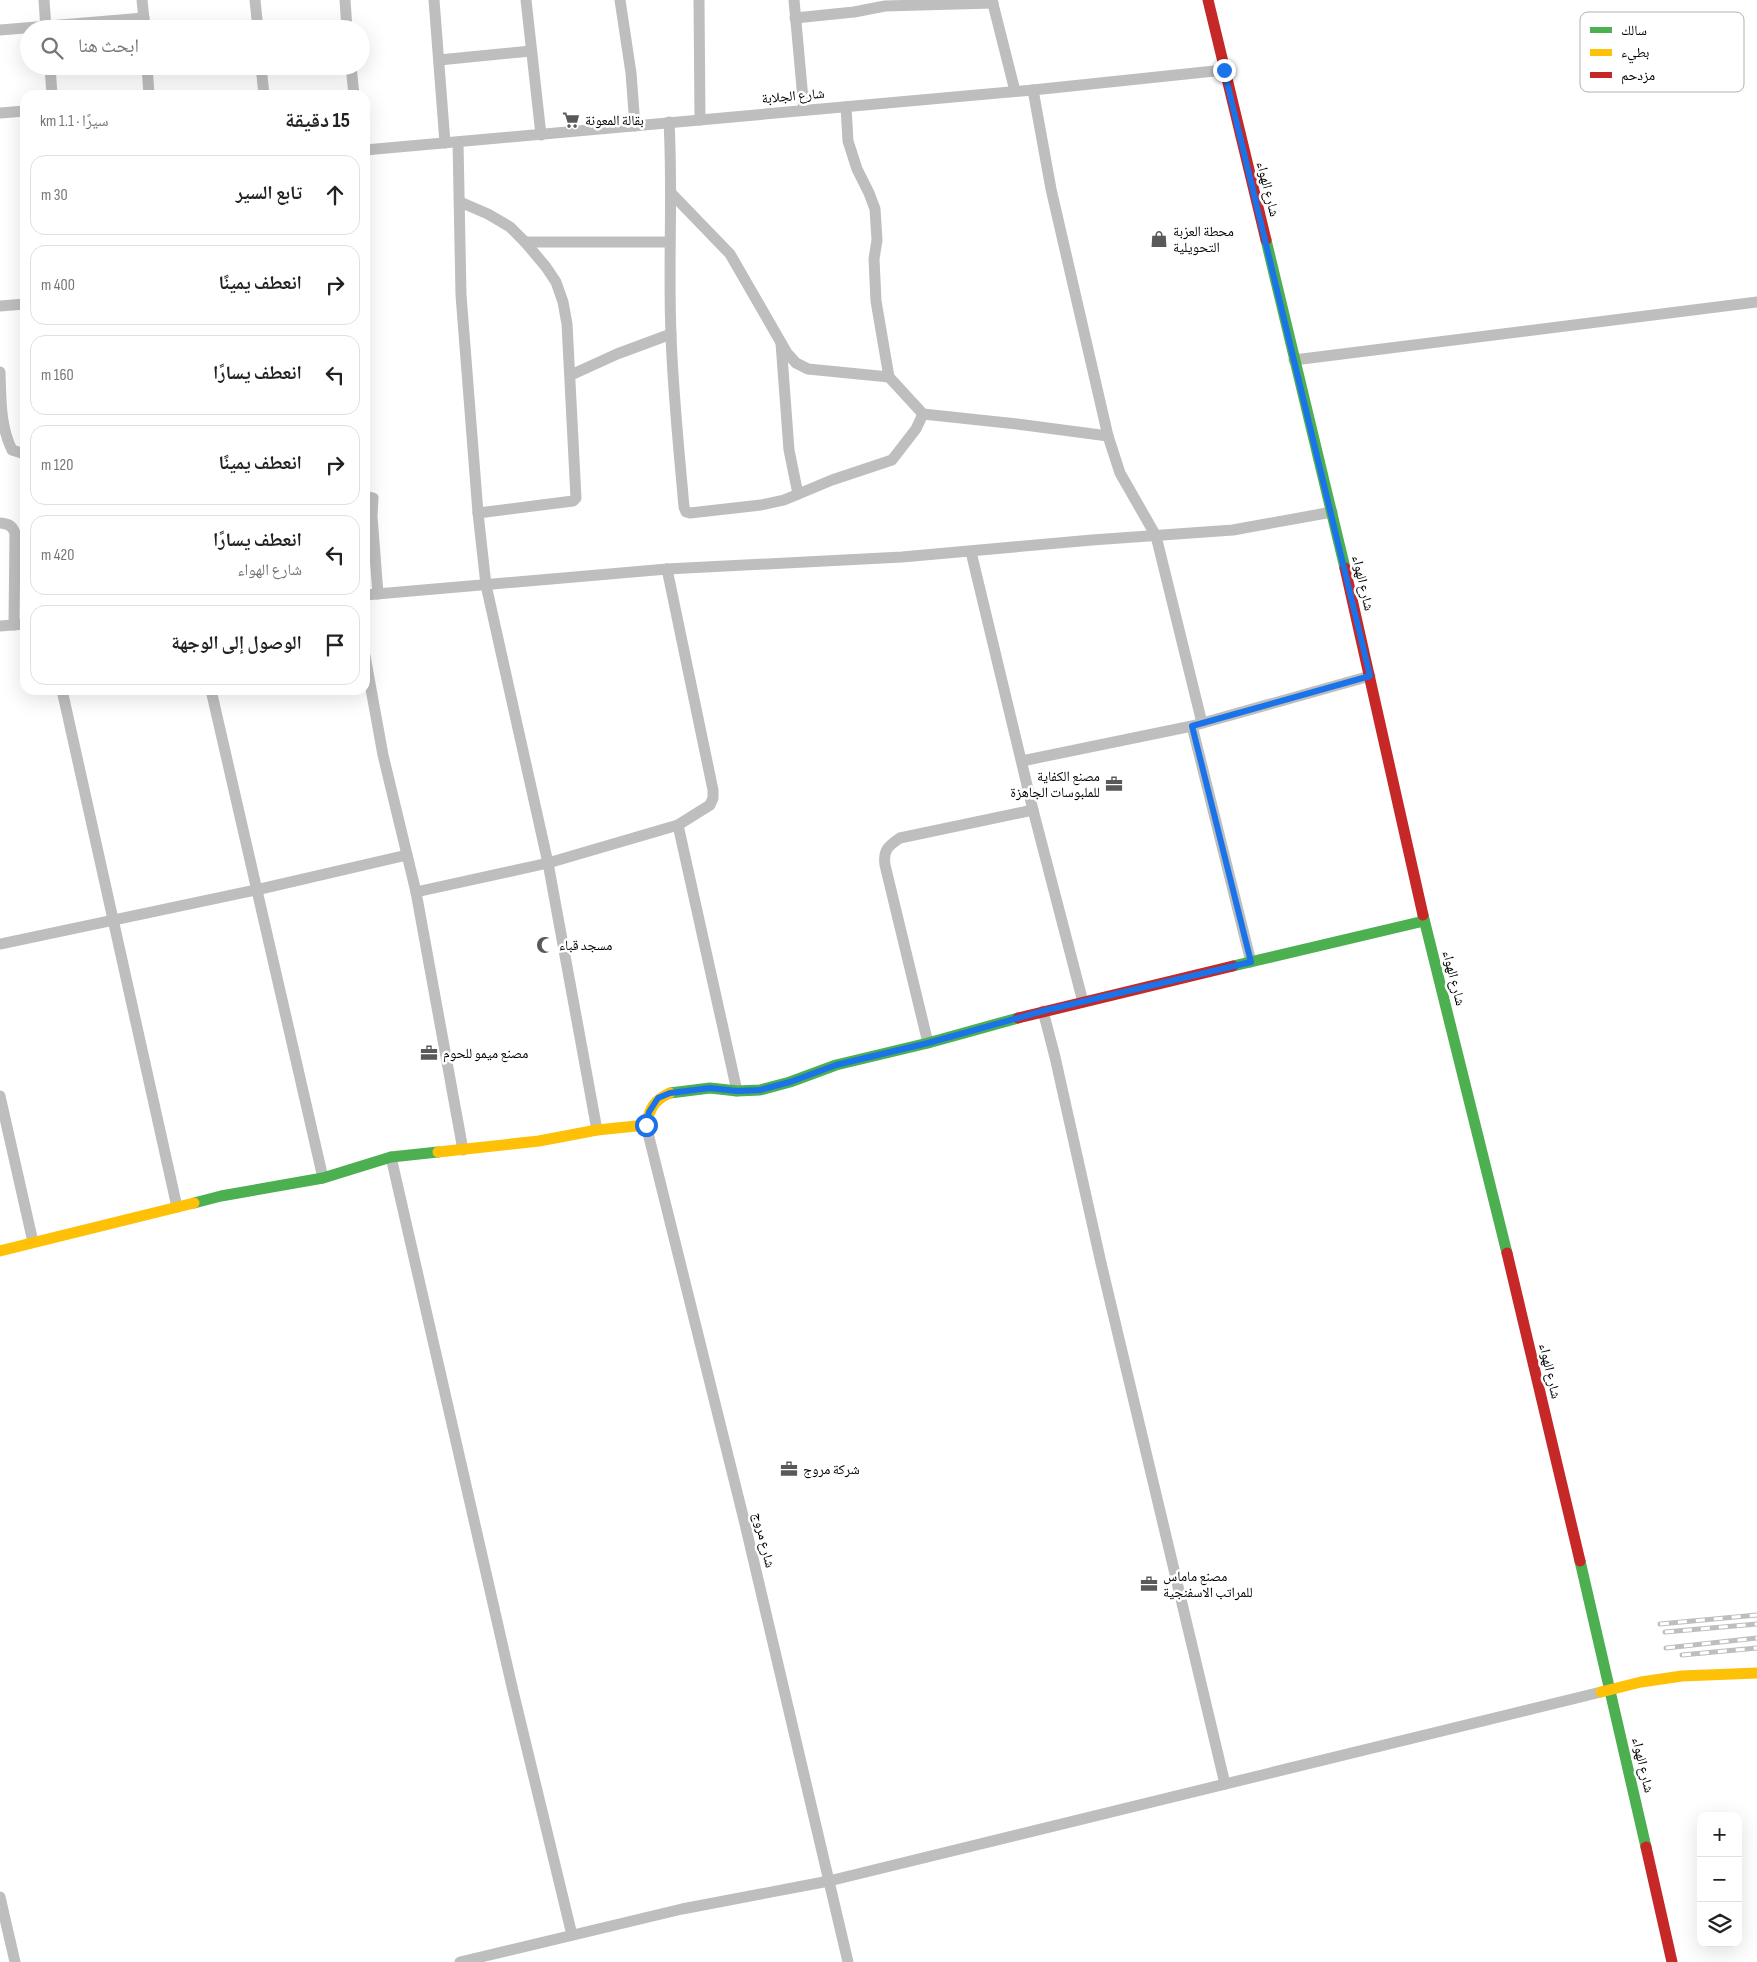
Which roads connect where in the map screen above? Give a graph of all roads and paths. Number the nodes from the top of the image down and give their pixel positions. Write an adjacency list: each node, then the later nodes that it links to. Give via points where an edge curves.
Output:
1 (44, 0): 14 (street)
2 (142, 0): 15 (street)
3 (255, 0): 16 (street)
4 (345, 0): 17 (street)
5 (434, 0): 21 (street)
6 (526, 0): 20 (street)
7 (620, 0): 39 (street)
8 (699, 0): 37 (street)
9 (794, 0): 13 (street)
10 (1208, 0): 22 (street, شارع الهواء)
11 (993, 2): 12 (street); 32 (street)
12 (907, 3): 13 (street)
13 (795, 18): 34 (street)
14 (45, 20)
15 (144, 20)
16 (257, 20)
17 (346, 20)
18 (20, 29): 19 (street)
19 (0, 30)
20 (530, 51): 21 (street); 40 (street)
21 (439, 60): 42 (street)
22 (1224, 70): 31 (street, شارع الجلابة); 53 (street, شارع الهواء)
23 (51, 75): 27 (street)
24 (148, 75): 28 (street)
25 (262, 75): 29 (street)
26 (352, 75): 30 (street)
27 (52, 90)
28 (149, 90)
29 (263, 90)
30 (353, 90)
31 (1033, 90): 32 (street, شارع الجلابة); 58 (street, via 1051,189)
32 (1015, 91): 33 (street, شارع الجلابة)
33 (846, 107): 34 (street, شارع الجلابة); 56 (street, via 848,141 875,208 876,301)
34 (804, 110): 37 (street, شارع الجلابة)
35 (20, 111): 36 (street)
36 (0, 113)
37 (700, 120): 38 (street, شارع الجلابة)
38 (669, 122): 39 (street, شارع الجلابة); 44 (street)
39 (635, 126): 40 (street, شارع الجلابة)
40 (541, 135): 41 (street, شارع الجلابة)
41 (458, 142): 42 (street, شارع الجلابة); 45 (street)
42 (445, 143): 43 (street, شارع الجلابة)
43 (370, 150)
44 (672, 194): 47 (street); 52 (street, via 730,254)
45 (460, 202): 46 (street, via 488,214); 63 (street, via 461,295)
46 (525, 242): 47 (street); 55 (street, via 556,282 563,302)
47 (669, 242): 51 (street)
48 (1757, 302): 53 (street)
49 (20, 304): 50 (street)
50 (0, 306)
51 (671, 334): 55 (street); 60 (street, via 686,512 762,505)
52 (781, 339): 56 (street, via 796,363 808,369); 60 (street, via 789,450)
53 (1294, 360): 62 (street, شارع الهواء)
54 (0, 372): 59 (street, via 6,438 12,450)
55 (571, 375): 63 (street, via 576,498)
56 (889, 377): 57 (street)
57 (923, 414): 58 (street); 60 (street, via 916,429 892,460)
58 (1108, 436): 65 (street, via 1120,472)
59 (20, 452)
60 (798, 494)
61 (370, 497): 69 (street, via 373,498)
62 (1332, 512): 65 (street, via 1233,530); 73 (street, شارع الهواء)
63 (478, 513): 68 (street)
64 (0, 523): 71 (street, via 8,524 15,533)
65 (1156, 536): 66 (street); 77 (street)
66 (971, 552): 67 (street); 78 (street)
67 (667, 569): 68 (street); 80 (street, via 713,790 710,805)
68 (486, 585): 69 (street); 82 (street)
69 (378, 594): 70 (street)
70 (370, 595)
71 (20, 625): 72 (street)
72 (0, 626)
73 (1370, 676): 77 (street); 86 (street, شارع الهواء)
74 (370, 682): 81 (street)
75 (63, 695): 85 (street)
76 (212, 695): 83 (street)
77 (1197, 725): 78 (street); 88 (street)
78 (1022, 761): 79 (street)
79 (1033, 810): 89 (street); 91 (street, via 900,838 888,846 884,854)
80 (678, 825): 82 (street); 92 (street)
81 (407, 855): 83 (street); 84 (street)
82 (548, 863): 84 (street); 95 (street)
83 (256, 890): 85 (street); 98 (street)
84 (416, 892): 96 (street)
85 (114, 921): 87 (street); 99 (street)
86 (1424, 921): 88 (street); 103 (street, شارع الهواء, via 1509,1261)
87 (0, 944)
88 (1251, 962): 89 (street)
89 (1082, 1002): 90 (street)
90 (1043, 1011): 91 (street); 104 (street)
91 (928, 1043): 92 (street, via 836,1065 760,1090)
92 (737, 1091): 94 (street, via 710,1088 670,1093 658,1098 649,1112)
93 (0, 1096): 100 (street)
94 (646, 1125): 95 (street); 105 (street, شارع مروج)
95 (597, 1130): 96 (street)
96 (463, 1150): 97 (street)
97 (391, 1157): 98 (street); 107 (street)
98 (323, 1178): 99 (street)
99 (177, 1207): 100 (street)
100 (34, 1242): 101 (street)
101 (0, 1251)
102 (1757, 1674): 103 (street, via 1682,1676)
103 (1606, 1691): 104 (street); 111 (street, شارع الهواء)
104 (1225, 1784): 105 (street)
105 (829, 1880): 107 (street); 110 (street, شارع مروج)
106 (0, 1897): 108 (street)
107 (572, 1935): 109 (street)
108 (15, 1962)
109 (460, 1962)
110 (848, 1962)
111 (1672, 1962)

